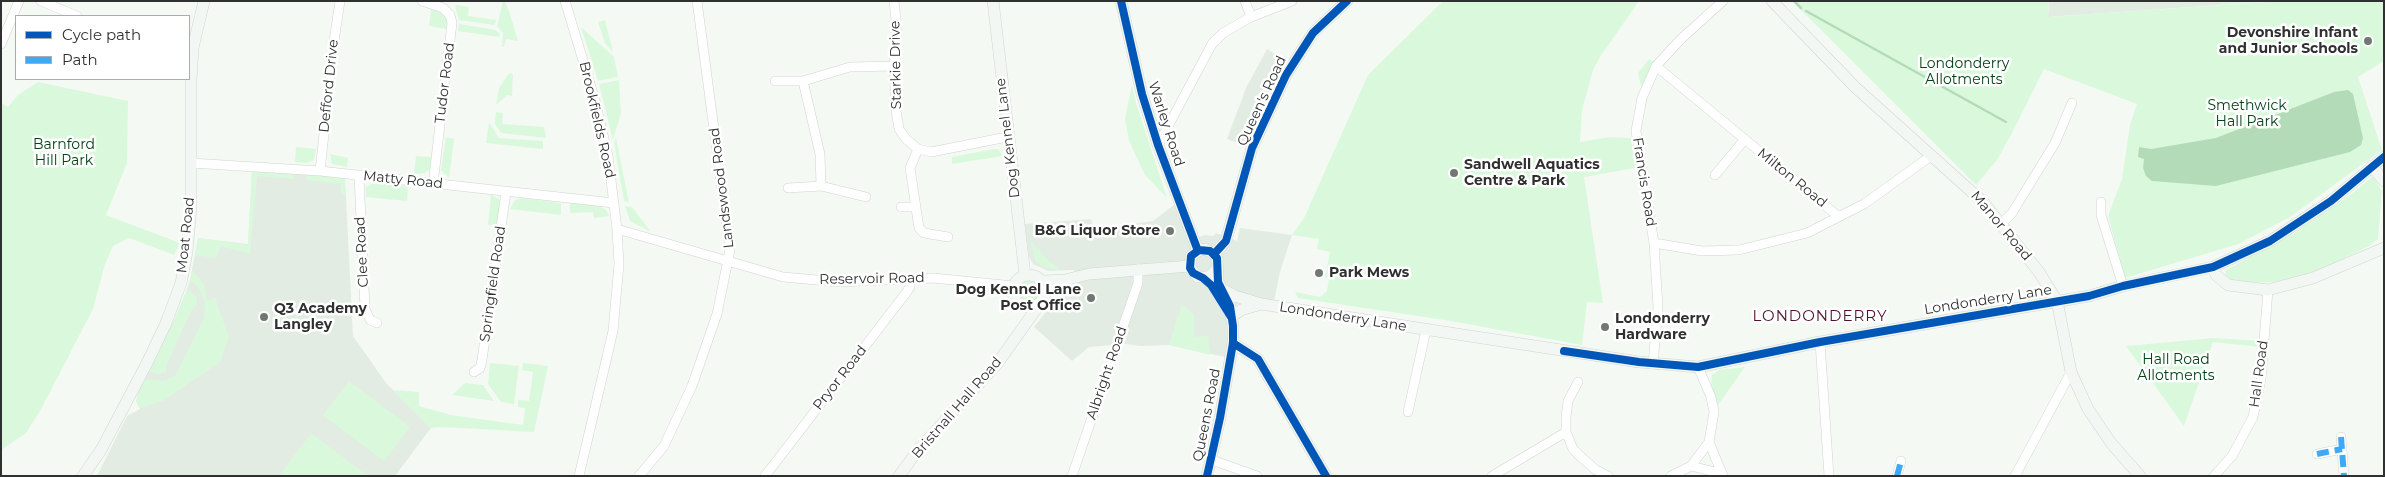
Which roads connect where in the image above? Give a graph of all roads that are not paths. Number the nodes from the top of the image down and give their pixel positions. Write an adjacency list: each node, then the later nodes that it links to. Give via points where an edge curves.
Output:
1 (18, 1): 18 (street)
2 (42, 1): 16 (street)
3 (204, 1): 19 (street, Moat Road)
4 (340, 1): 33 (street, Defford Drive)
5 (422, 1): 37 (street, Tudor Road, via 442,8 450,15 452,23)
6 (565, 1): 43 (street, Brookfields Road, via 597,109)
7 (697, 1): 54 (street, Landswood Road, via 730,240)
8 (894, 1): 20 (street, Starkie Drive, via 897,29)
9 (993, 1): 25 (street, Dog Kennel Lane)
10 (1121, 1): 27 (street, Warley Road, via 1142,94)
11 (1244, 1): 17 (street)
12 (1292, 1): 17 (street)
13 (1347, 1): 53 (street, Queen's Road, via 1313,33 1286,75 1252,148 1226,241)
14 (1723, 1): 21 (street, Francis Road)
15 (1772, 1): 29 (street, Manor Road, via 1855,87)
16 (75, 15)
17 (1251, 17): 27 (street, via 1223,33 1212,44)
18 (1, 44)
19 (191, 47): 31 (street, Moat Road)
20 (894, 66): 23 (street, via 850,67); 28 (street, Starkie Drive, via 900,129 906,139)
21 (1656, 66): 26 (street, Milton Road); 50 (street, Francis Road, via 1642,98 1636,132)
22 (775, 81): 23 (street)
23 (803, 81): 38 (street, via 820,154)
24 (2072, 103): 47 (street, via 2055,144 2012,213)
25 (1007, 137): 28 (street, via 931,152); 59 (street, Dog Kennel Lane)
26 (1745, 140): 34 (street, Milton Road); 46 (street, Milton Road)
27 (1158, 145): 52 (street, Warley Road)
28 (918, 148): 45 (street, via 910,168)
29 (1931, 156): 46 (street, via 1864,204); 47 (street, Manor Road, via 1983,202)
30 (2384, 157): 32 (street, Londonderry Lane)
31 (191, 163): 33 (street, Matty Road); 94 (street, Moat Road, via 187,252 175,302 100,450)
32 (2372, 166): 36 (street); 56 (street, Londonderry Lane, via 2331,201 2270,241)
33 (320, 171): 35 (street, Matty Road)
34 (1715, 175)
35 (359, 176): 37 (street, Matty Road); 73 (street, Clee Road, via 365,309 370,320)
36 (2384, 181)
37 (433, 184): 40 (street, Matty Road)
38 (821, 186): 39 (street); 41 (street)
39 (788, 188)
40 (506, 192): 43 (street, Matty Road); 82 (street, Springfield Road, via 482,360 480,368)
41 (866, 197)
42 (2101, 202): 65 (street, via 2100,215)
43 (614, 203): 48 (street, Brookfields Road)
44 (901, 207): 45 (street)
45 (916, 207): 49 (street, via 919,228 924,233)
46 (1839, 217): 50 (street, via 1807,233 1739,250 1702,251)
47 (2001, 224): 68 (street, Manor Road)
48 (617, 228): 54 (street, Reservoir Road); 95 (street, Brookfields Road, via 618,295 613,331)
49 (948, 237)
50 (1654, 242): 80 (street, Francis Road, via 1658,307)
51 (2384, 248): 67 (street, via 2314,278)
52 (1198, 251): 53 (street, via 1205,249); 55 (street, via 1191,256)
53 (1214, 254): 58 (street)
54 (728, 262): 60 (street, Reservoir Road, via 782,277 813,281); 96 (street, Landswood Road, via 715,321 686,400 664,446)
55 (1190, 266): 57 (street); 61 (street, via 1193,273)
56 (2213, 267): 65 (street, Londonderry Lane); 67 (street, via 2216,275 2228,285)
57 (1138, 269): 62 (street); 99 (street, Albright Road, via 1138,283)
58 (1217, 269): 61 (street); 66 (street, Queens Road, via 1218,282)
59 (1025, 275): 63 (street, via 1034,275); 64 (street)
60 (910, 278): 64 (street, Reservoir Road); 97 (street, Pryor Road, via 906,294)
61 (1204, 278): 72 (street)
62 (1065, 280): 63 (street); 69 (street, Bristnall Hall Road)
63 (1043, 281): 69 (street, via 1045,297)
64 (1014, 286): 71 (street, via 1014,297)
65 (2123, 286): 68 (street, Londonderry Lane)
66 (1223, 290): 70 (street, Londonderry Lane); 72 (street, Queens Road)
67 (2268, 290): 111 (street, Hall Road, via 2261,379 2253,417 2232,456)
68 (2057, 301): 76 (street, Londonderry Lane); 83 (street, Manor Road)
69 (1040, 304): 71 (street, via 1028,308); 75 (street, Bristnall Hall Road)
70 (1261, 304): 72 (street, Londonderry Lane); 74 (street, Londonderry Lane)
71 (1022, 306): 75 (street, Bristnall Hall Road)
72 (1231, 317): 77 (street, Queens Road)
73 (377, 323)
74 (1426, 330): 80 (street, Londonderry Lane); 85 (street, Londonderry Lane)
75 (1014, 340): 98 (street, Bristnall Hall Road, via 997,364 918,450)
76 (1820, 342): 81 (street, Londonderry Lane); 107 (street)
77 (1232, 343): 78 (street, Queens Road); 79 (street)
78 (1230, 358): 79 (street); 91 (street, Queens Road)
79 (1258, 359): 102 (street)
80 (1653, 364): 81 (street, Londonderry Lane)
81 (1698, 367): 88 (street, via 1714,412)
82 (474, 372)
83 (2071, 372): 109 (street); 110 (street, Manor Road, via 2088,409 2111,443)
84 (1578, 382): 86 (street, via 1568,401)
85 (1408, 412)
86 (1566, 432): 103 (street); 104 (street, via 1581,457)
87 (2341, 437): 89 (street)
88 (1709, 442): 93 (street); 106 (street)
89 (2342, 449): 90 (street); 112 (street)
90 (2317, 454)
91 (1212, 460): 100 (street, Queens Road); 101 (street)
92 (1902, 461): 108 (street)
93 (1691, 466): 105 (street); 106 (street)
94 (83, 476)
95 (580, 476)
96 (639, 476)
97 (765, 476)
98 (899, 476)
99 (1072, 476)
100 (1207, 476)
101 (1257, 476)
102 (1326, 476)
103 (1492, 476)
104 (1608, 476)
105 (1671, 476)
106 (1721, 476)
107 (1829, 476)
108 (1897, 476)
109 (2015, 476)
110 (2140, 476)
111 (2214, 476)
112 (2344, 476)

